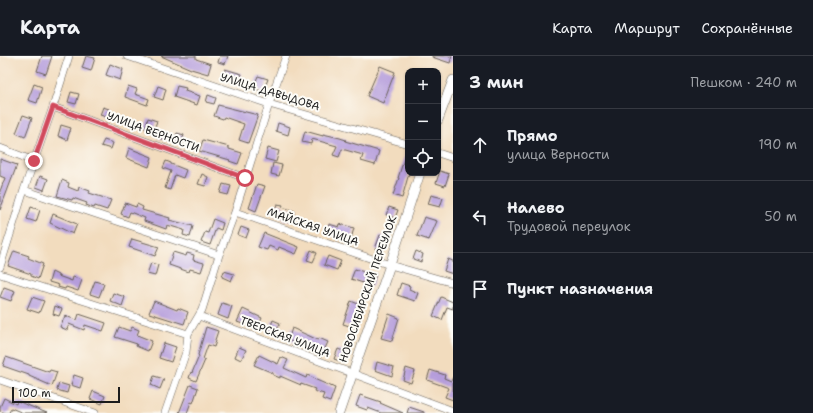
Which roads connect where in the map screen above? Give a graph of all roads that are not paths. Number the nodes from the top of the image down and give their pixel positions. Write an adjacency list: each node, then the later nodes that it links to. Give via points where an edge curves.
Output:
1 (68, 56): 6 (street)
2 (127, 56): 5 (street, УЛИЦА ДАВЫДОВА)
3 (286, 56): 5 (street)
4 (453, 80): 7 (street)
5 (269, 104): 8 (street, УЛИЦА ДАВЫДОВА); 14 (street)
6 (53, 107): 12 (street); 14 (street, УЛИЦА ВЕРНОСТИ)
7 (441, 112)
8 (405, 143)
9 (0, 148): 12 (street)
10 (441, 154): 11 (street)
11 (453, 158)
12 (34, 161): 15 (street)
13 (419, 176): 18 (street, НОВОСИБИРСКИЙ ПЕРЕУЛОК)
14 (245, 178): 16 (street)
15 (24, 190): 17 (street); 19 (street)
16 (235, 212): 17 (street); 18 (street, МАЙСКАЯ УЛИЦА)
17 (219, 255): 22 (street)
18 (390, 266): 21 (street, МАЙСКАЯ УЛИЦА); 24 (street, НОВОСИБИРСКИЙ ПЕРЕУЛОК)
19 (0, 267)
20 (0, 274): 23 (street)
21 (453, 283)
22 (199, 316): 23 (street); 24 (street, ТВЕРСКАЯ УЛИЦА)
23 (188, 334): 28 (street, via 186,352)
24 (352, 374): 26 (street, ТВЕРСКАЯ УЛИЦА); 29 (street, НОВОСИБИРСКИЙ ПЕРЕУЛОК)
25 (0, 380): 27 (street)
26 (453, 411)
27 (95, 413)
28 (165, 413)
29 (339, 413)

